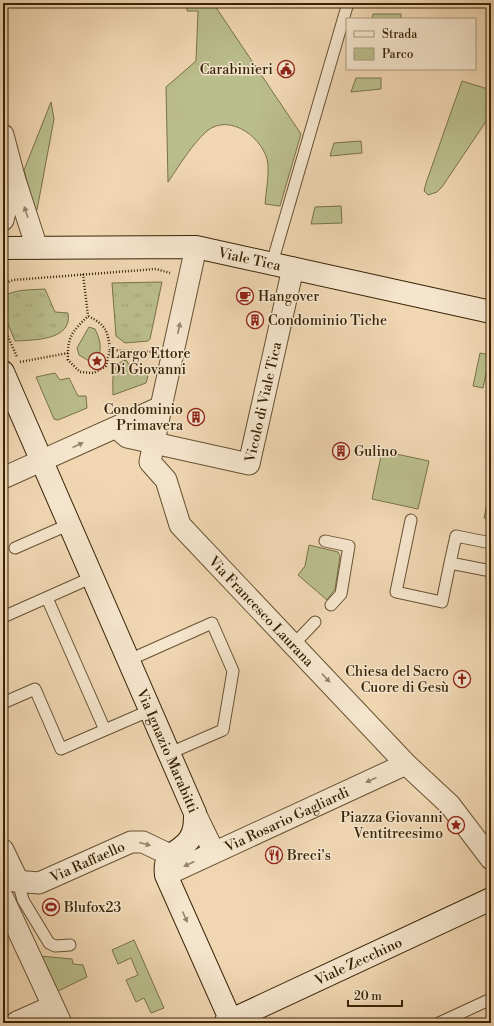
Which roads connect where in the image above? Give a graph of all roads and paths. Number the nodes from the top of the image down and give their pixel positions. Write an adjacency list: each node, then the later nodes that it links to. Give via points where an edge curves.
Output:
1 (348, 3): 8 (lane)
2 (3, 135): 3 (street)
3 (14, 177): 4 (street); 7 (street, one-way to 3)
4 (3, 220)
5 (196, 247): 7 (street, Viale Tica); 8 (street, Viale Tica); 20 (street, one-way to 5)
6 (3, 248): 7 (street, Viale Tica)
7 (38, 248)
8 (272, 263): 9 (street, Viale Tica)
9 (293, 268): 13 (street, Viale Tica); 22 (street, Vicolo di Viale Tica, via 249,464)
10 (83, 274): 11 (path, via 156,269); 12 (path, via 13,280); 14 (path)
11 (172, 275)
12 (3, 284)
13 (491, 312)
14 (88, 316): 16 (path, via 101,322 109,337); 18 (path, via 73,331 67,344)
15 (3, 325): 19 (path)
16 (110, 350): 17 (path); 18 (path, via 106,366 94,372 80,372 68,360)
17 (154, 352)
18 (68, 353): 19 (path)
19 (15, 368): 23 (street, Via Ignazio Marabitti)
20 (161, 407): 21 (street); 22 (street)
21 (122, 432): 22 (street); 23 (street, one-way to 21)
22 (152, 453): 37 (street, Via Francesco Laurana, via 166,480 180,525)
23 (39, 467): 24 (street); 26 (street, Via Ignazio Marabitti)
24 (3, 478)
25 (411, 520): 30 (lane, via 396,592 442,602)
26 (70, 524): 29 (lane); 32 (street, Via Ignazio Marabitti)
27 (325, 541): 34 (lane, via 349,546 341,594)
28 (486, 542): 30 (lane, via 456,536)
29 (15, 548)
30 (450, 563): 31 (lane)
31 (491, 571)
32 (93, 577): 33 (lane); 38 (street, Via Ignazio Marabitti)
33 (47, 598): 35 (lane); 41 (lane)
34 (331, 605)
35 (3, 617)
36 (315, 622): 37 (lane)
37 (294, 644): 43 (street, Via Francesco Laurana, one-way to 43)
38 (129, 660): 40 (street, Via Ignazio Marabitti); 42 (lane, via 212,622 233,671 223,730)
39 (3, 703): 41 (lane, via 35,689 61,749)
40 (151, 710): 41 (lane); 42 (street, Via Ignazio Marabitti)
41 (105, 730)
42 (170, 753): 44 (street, Via Ignazio Marabitti)
43 (406, 764): 46 (street, Via Rosario Gagliardi, one-way to 46); 47 (street, Via Francesco Laurana, via 450,805)
44 (195, 813): 46 (street); 48 (street, Via Ignazio Marabitti, via 195,824 189,840)
45 (3, 850): 49 (street)
46 (214, 852): 48 (street, Via Rosario Gagliardi, one-way to 48)
47 (491, 859)
48 (168, 865): 49 (street, Via Raffaello, one-way to 48, via 39,883 131,842 143,842); 56 (street, one-way to 56)
49 (10, 880): 52 (lane, via 49,944)
50 (3, 898): 54 (street)
51 (491, 899): 56 (street, Viale Zecchino)
52 (70, 946)
53 (491, 999): 57 (lane)
54 (57, 1014): 55 (street)
55 (18, 1022)
56 (229, 1022)
57 (439, 1023)

